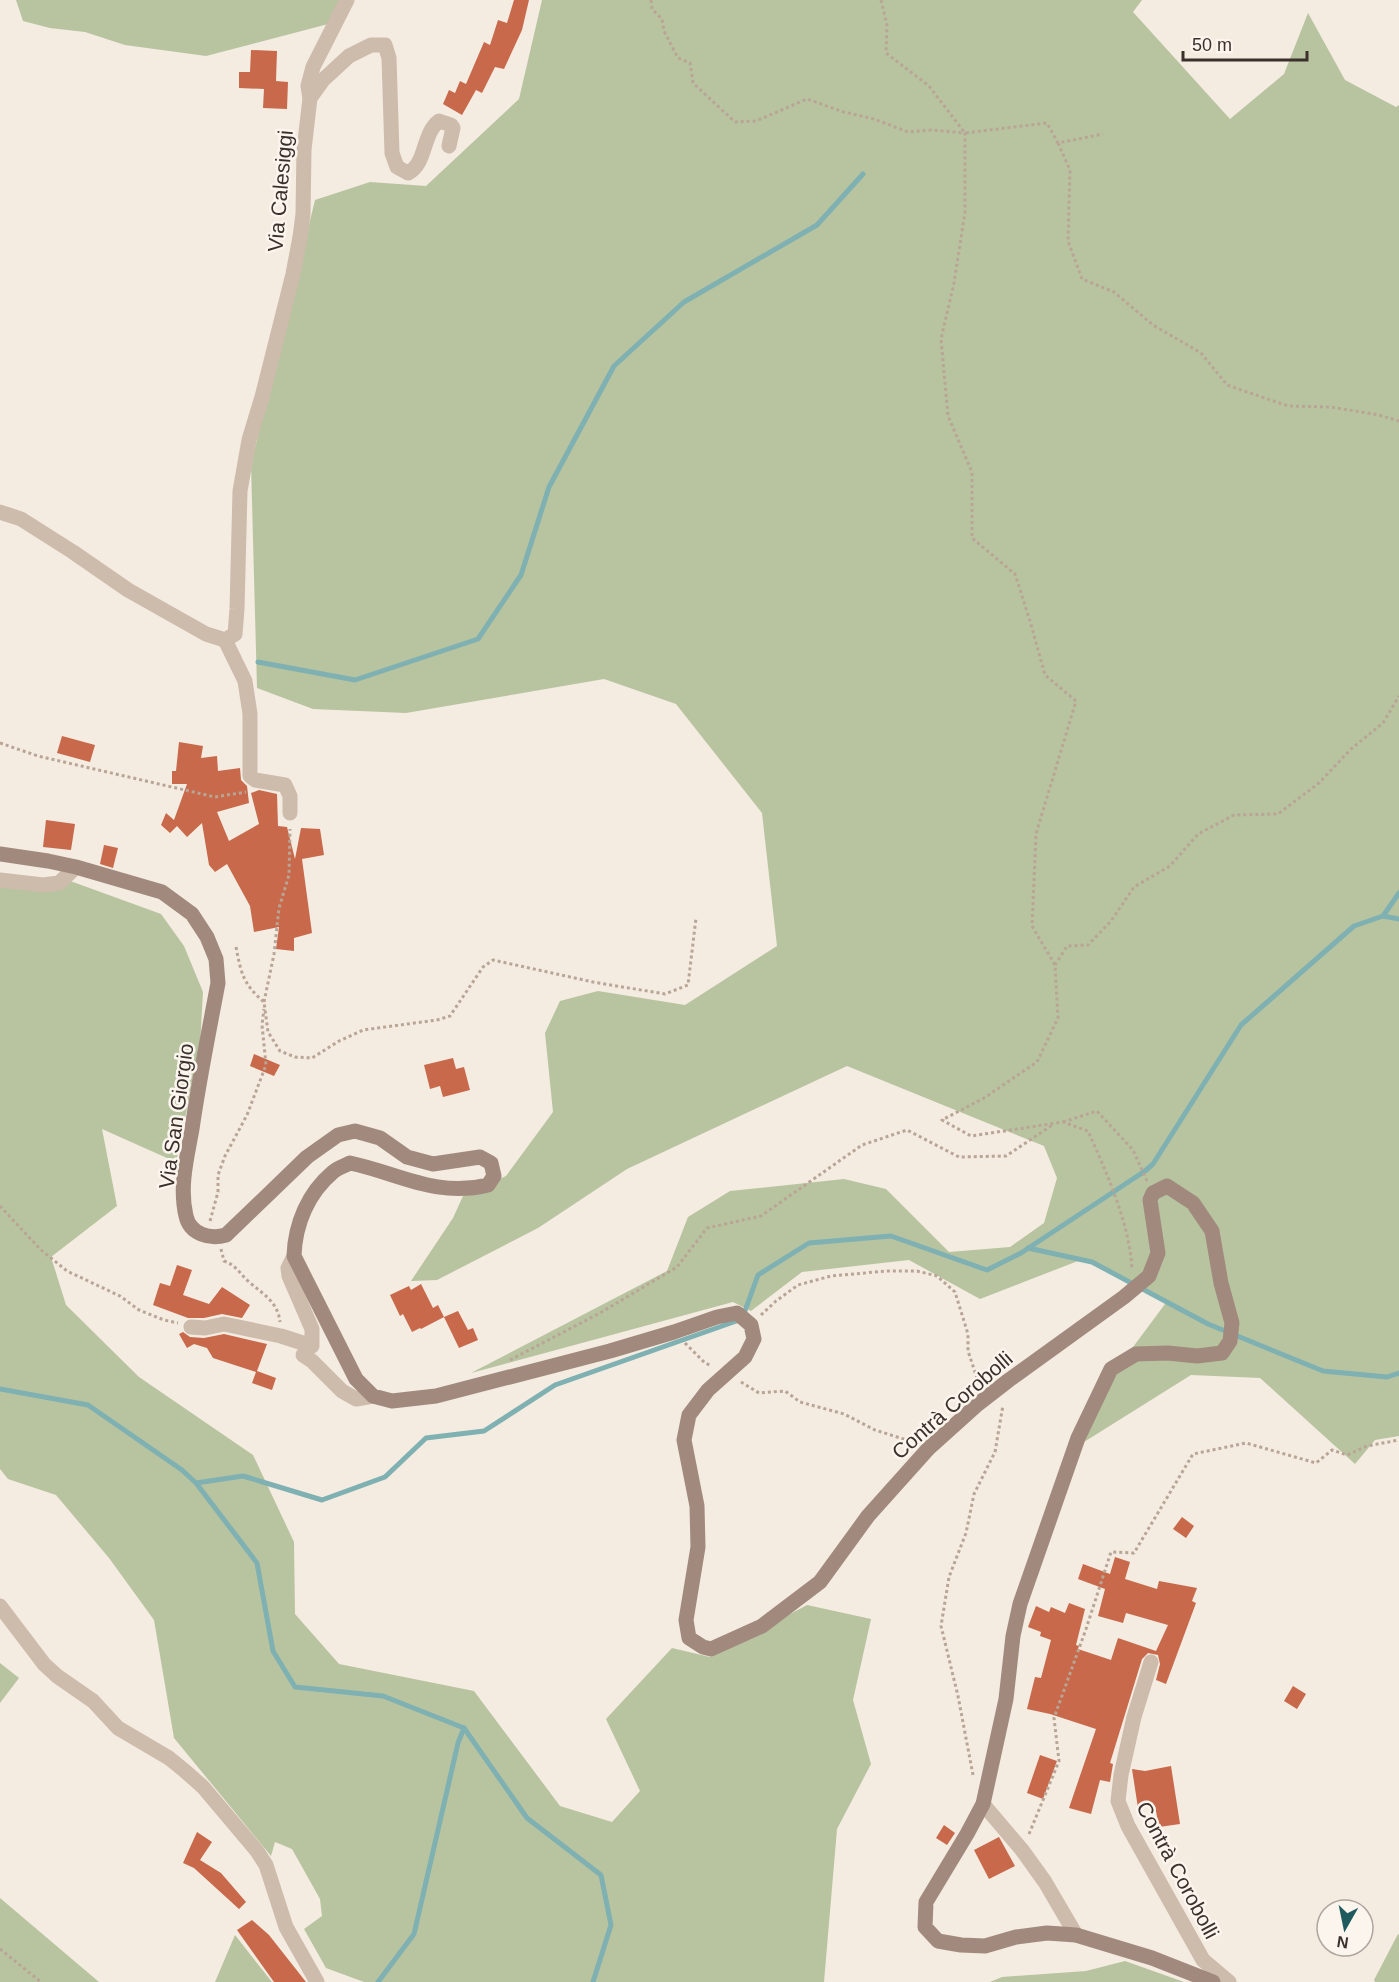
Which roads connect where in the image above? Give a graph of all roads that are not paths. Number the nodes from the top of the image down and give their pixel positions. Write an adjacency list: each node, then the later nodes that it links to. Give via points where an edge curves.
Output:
1 (347, 0): 2 (street, via 313,67 308,86)
2 (310, 98): 3 (street, via 328,74 349,56 371,45 385,45 389,58 392,153 397,166 408,173 413,171 439,122 453,128); 5 (street, Via Calesiggi, via 300,237 249,440 240,491 235,634)
3 (449, 146)
4 (0, 512): 5 (street, via 21,519 128,590 206,634)
5 (225, 640): 6 (street, via 245,681 250,714 250,776 285,785)
6 (290, 813)
7 (0, 855): 8 (street, Via San Giorgio)
8 (76, 867): 9 (street, via 59,883); 10 (street, Via San Giorgio, via 162,892 192,914 216,959 218,983 183,1183 186,1218 202,1236 226,1236 307,1157 338,1135 355,1131 380,1138 407,1157 434,1164 480,1157 491,1163 494,1176 488,1185 470,1189 426,1185 350,1163 334,1171 303,1211 294,1239)
9 (0, 880)
10 (294, 1256): 11 (street, via 289,1276 312,1329 312,1347 224,1324); 13 (street, via 356,1378)
11 (191, 1327)
12 (303, 1355): 13 (street, via 342,1391 356,1399)
13 (373, 1396): 16 (street, Contrà Corobolli, via 392,1401 436,1396 737,1313 751,1324 754,1339 745,1357 708,1390 689,1415 684,1440 697,1506 698,1547 686,1620 689,1638 711,1649 762,1626 820,1582 868,1516 928,1449 1009,1380 1149,1276 1158,1253 1150,1200 1153,1193 1167,1186 1193,1203 1212,1231 1232,1323 1230,1341 1222,1353 1136,1354 1111,1369 1078,1438 1020,1604 1006,1699)
14 (0, 1606): 18 (street, via 44,1664 93,1701 118,1728 185,1771 257,1851 266,1865 286,1927)
15 (1151, 1662): 20 (street, Contrà Corobolli, via 1134,1717 1118,1802 1203,1960)
16 (983, 1804): 17 (street, via 1045,1882); 17 (street, via 926,1902 925,1928 938,1941 961,1945 986,1946 1047,1933)
17 (1076, 1935): 19 (street)
18 (317, 1982)
19 (1213, 1982)
20 (1229, 1982)

